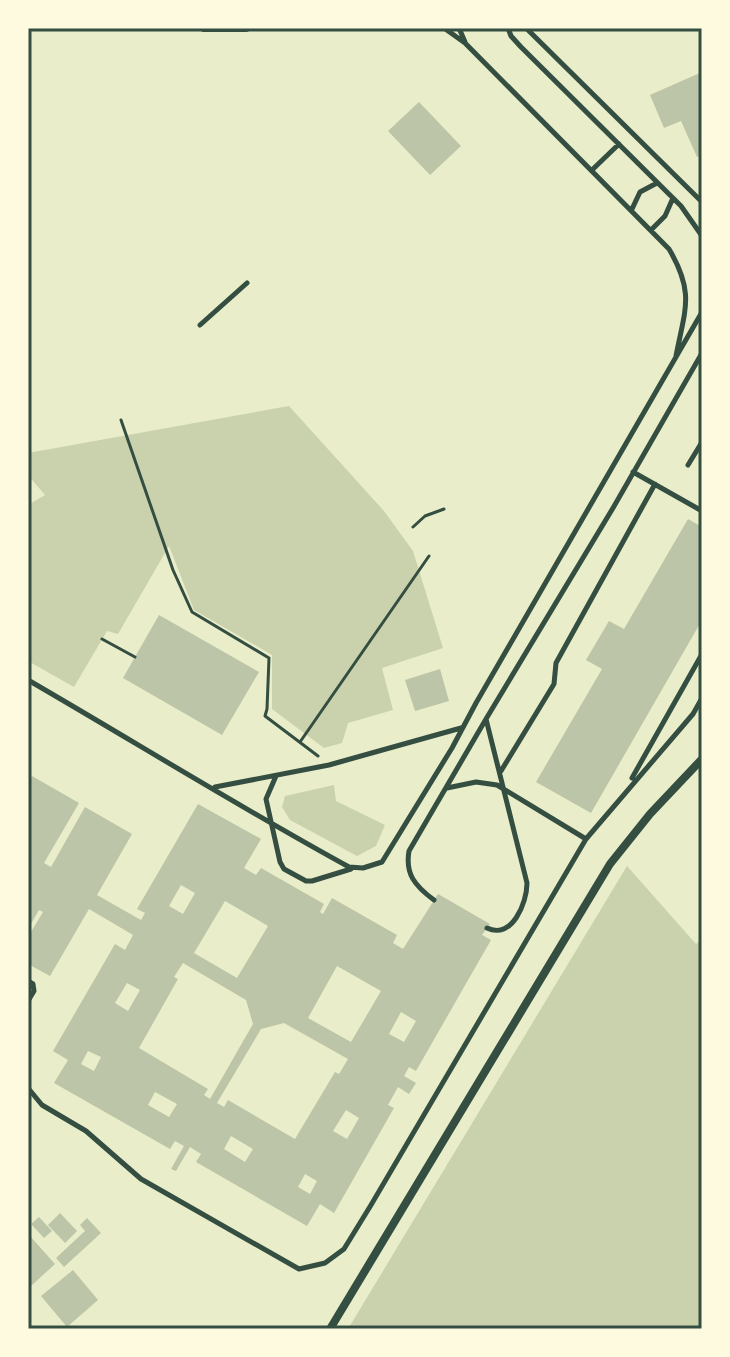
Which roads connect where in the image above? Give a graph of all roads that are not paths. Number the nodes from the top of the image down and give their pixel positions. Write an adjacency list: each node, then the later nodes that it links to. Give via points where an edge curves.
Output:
1 (204, 28): 2 (street)
2 (246, 28)
3 (444, 28): 7 (lane)
4 (459, 28): 7 (lane)
5 (508, 28): 8 (lane)
6 (526, 28): 12 (lane)
7 (465, 43): 9 (lane)
8 (619, 144): 9 (lane); 10 (lane)
9 (592, 170): 13 (lane)
10 (657, 183): 11 (lane); 13 (lane, via 640,192)
11 (673, 198): 14 (lane); 15 (lane)
12 (702, 202)
13 (632, 210): 14 (lane)
14 (651, 230): 20 (lane, via 682,271 688,295)
15 (702, 236)
16 (247, 283): 18 (lane)
17 (702, 312): 20 (lane)
18 (200, 325)
19 (702, 353): 23 (lane)
20 (675, 360): 30 (lane)
21 (702, 442): 22 (lane)
22 (688, 465)
23 (633, 472): 24 (lane); 29 (lane)
24 (655, 484): 25 (lane); 32 (lane, via 556,663 554,684)
25 (702, 511)
26 (702, 654): 37 (lane)
27 (28, 680): 34 (lane)
28 (702, 698): 37 (lane)
29 (486, 719): 32 (lane); 35 (lane)
30 (462, 727): 33 (lane); 40 (lane, via 382,862)
31 (702, 759): 46 (street, via 610,864)
32 (500, 772): 36 (lane)
33 (276, 776): 34 (lane); 38 (lane, via 266,799)
34 (214, 788): 38 (lane)
35 (446, 788): 36 (lane, via 476,782); 41 (lane, via 409,851 407,864 420,890)
36 (506, 789): 39 (lane); 42 (lane, via 527,895 516,919 502,930)
37 (626, 790): 39 (lane)
38 (274, 827): 40 (lane); 40 (lane, via 284,869 306,881)
39 (586, 839): 45 (lane, via 344,1249 325,1263 299,1269 141,1179 86,1131 42,1105)
40 (355, 867)
41 (434, 900)
42 (487, 928)
43 (28, 981): 44 (lane, via 34,991)
44 (28, 1001)
45 (28, 1088)
46 (330, 1329)

